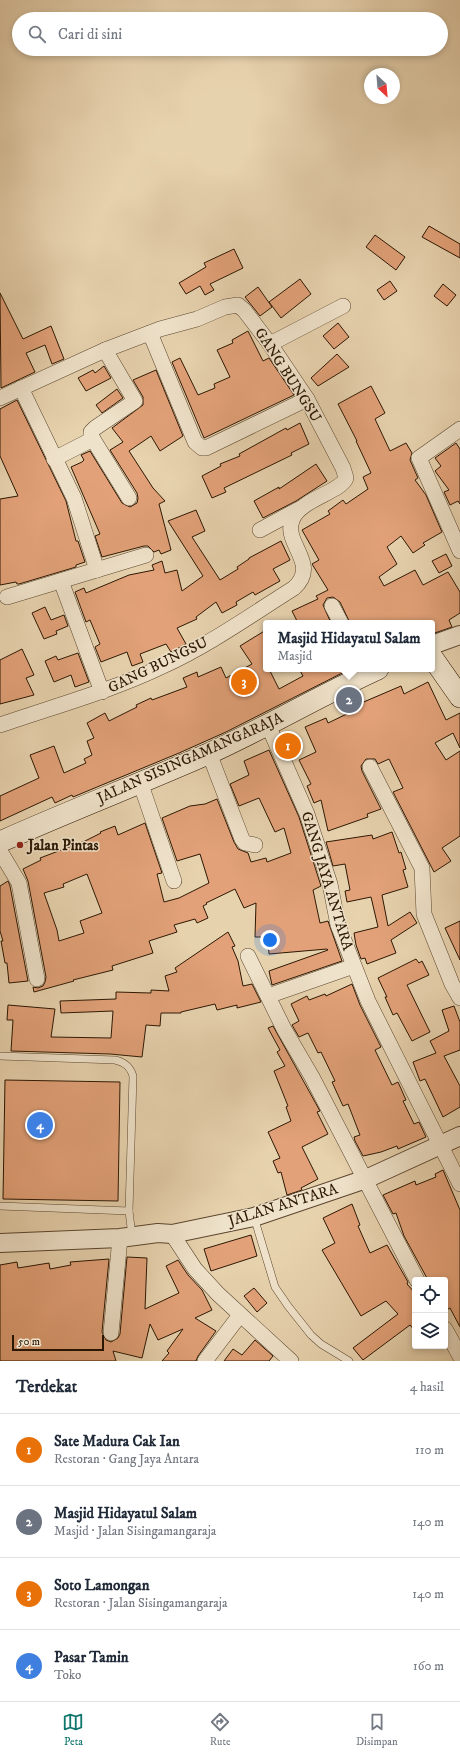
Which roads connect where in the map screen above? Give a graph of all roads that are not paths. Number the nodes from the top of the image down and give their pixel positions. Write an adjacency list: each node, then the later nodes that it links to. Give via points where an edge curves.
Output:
1 (343, 306): 3 (street)
2 (150, 333): 3 (street, GANG BUNGSU, via 197,319 225,307 238,305); 4 (street); 7 (street, via 195,442 202,448)
3 (270, 344): 7 (street, GANG BUNGSU)
4 (105, 350): 5 (street); 9 (street, via 135,401 95,428 92,432)
5 (22, 388): 6 (street); 10 (street)
6 (0, 398)
7 (307, 399): 12 (street, GANG BUNGSU, via 346,478 345,482)
8 (460, 429): 14 (street, via 419,458)
9 (93, 439): 10 (street); 11 (street)
10 (54, 459): 16 (street, via 74,498)
11 (129, 498)
12 (302, 508): 13 (street); 25 (street, GANG BUNGSU, via 293,517 291,525 304,569 303,576 294,588 180,658)
13 (260, 530)
14 (460, 552)
15 (146, 555): 16 (street)
16 (97, 570): 17 (street)
17 (61, 581): 18 (street); 25 (street)
18 (7, 597)
19 (332, 606): 20 (street)
20 (339, 620)
21 (460, 635): 22 (street)
22 (435, 644)
23 (435, 662): 26 (main road)
24 (369, 672): 28 (main road, JALAN SISINGAMANGARAJA)
25 (102, 692): 27 (street, GANG BUNGSU)
26 (460, 697)
27 (0, 725)
28 (268, 725): 29 (main road, JALAN SISINGAMANGARAJA); 37 (street, GANG JAYA ANTARA, via 307,814 330,884 338,924)
29 (209, 753): 31 (main road, JALAN SISINGAMANGARAJA); 33 (street, via 242,839 248,844)
30 (370, 767): 40 (street, via 422,868 424,914)
31 (140, 782): 32 (main road, JALAN SISINGAMANGARAJA); 35 (street)
32 (0, 842)
33 (255, 845)
34 (0, 851): 38 (street, via 19,883)
35 (174, 881)
36 (248, 956): 39 (street)
37 (354, 966): 39 (street); 43 (street, GANG JAYA ANTARA, via 368,1001)
38 (37, 979)
39 (268, 996): 44 (street)
40 (460, 998)
41 (0, 1056): 47 (lane, via 114,1060 121,1061 129,1067 133,1076)
42 (460, 1136): 43 (street, JALAN ANTARA)
43 (440, 1143): 44 (street, JALAN ANTARA); 45 (street, GANG JAYA ANTARA)
44 (366, 1179): 48 (street, JALAN ANTARA); 52 (street)
45 (460, 1184)
46 (0, 1206): 47 (lane)
47 (129, 1210): 50 (lane)
48 (254, 1217): 49 (street, JALAN ANTARA); 59 (lane, via 275,1287 311,1335)
49 (172, 1234): 50 (street, JALAN ANTARA); 53 (street, via 195,1268)
50 (126, 1237): 51 (street, JALAN ANTARA); 54 (street)
51 (0, 1243)
52 (415, 1277)
53 (240, 1315): 57 (street); 58 (street)
54 (111, 1333)
55 (448, 1334): 56 (street)
56 (460, 1356)
57 (205, 1361)
58 (291, 1361)
59 (349, 1361)

